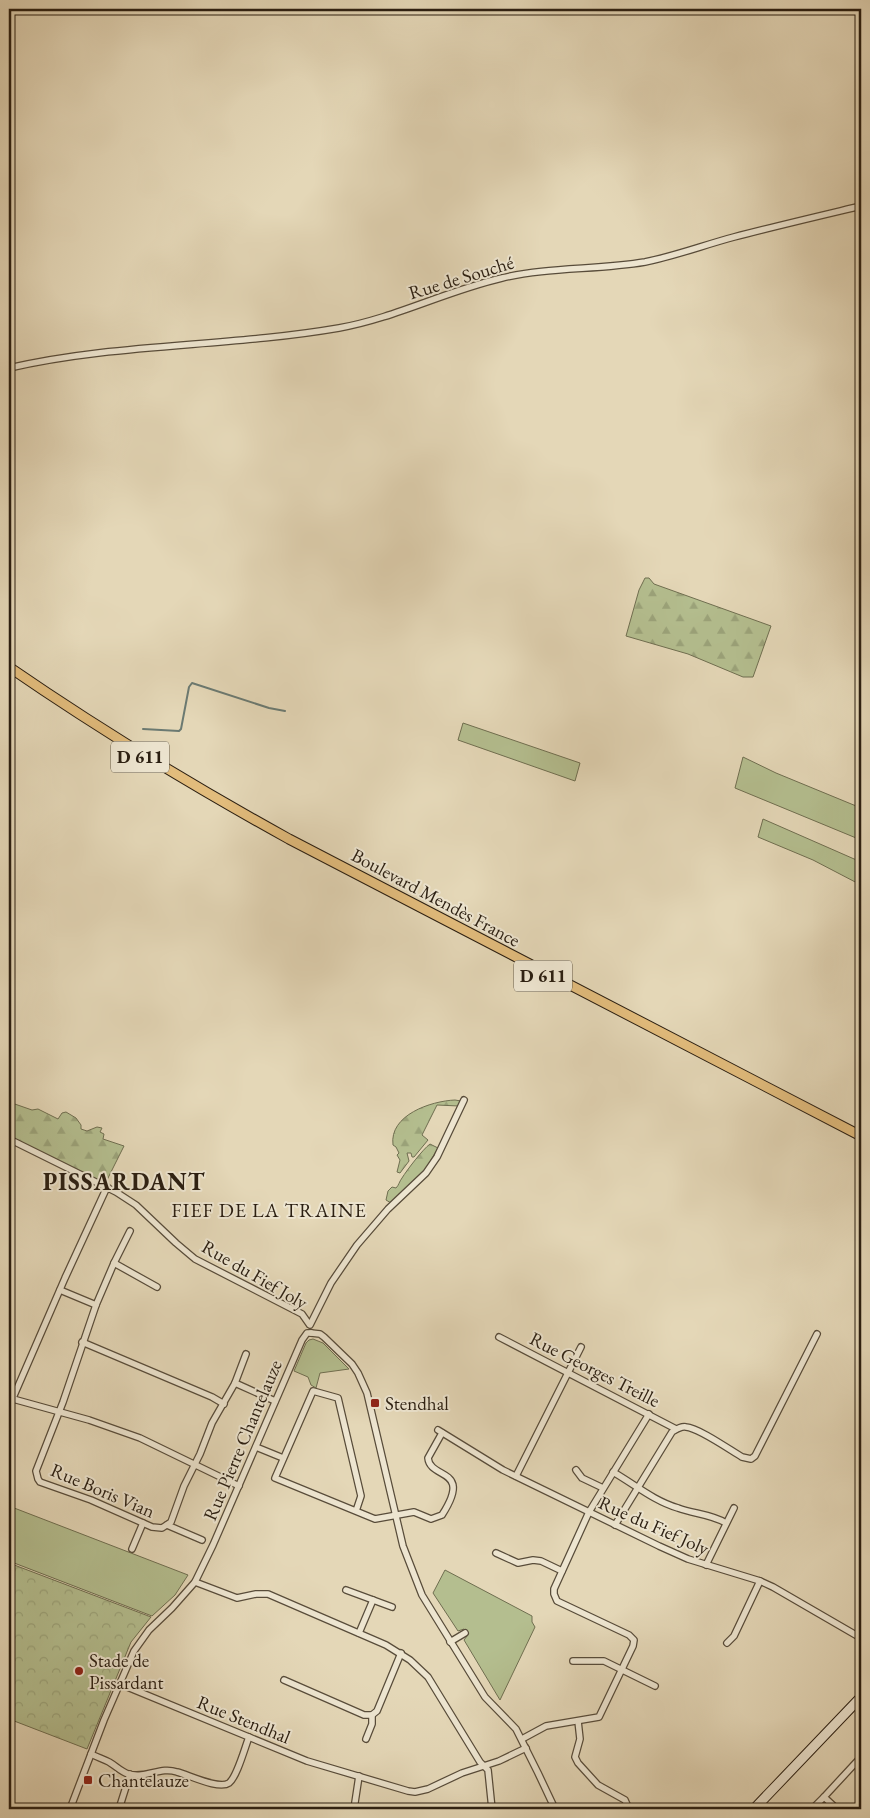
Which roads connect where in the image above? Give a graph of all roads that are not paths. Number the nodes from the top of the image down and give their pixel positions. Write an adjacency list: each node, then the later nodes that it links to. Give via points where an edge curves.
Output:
1 (861, 206): 2 (street, Rue de Souché, via 646,262 500,278 342,328 66,356)
2 (9, 368)
3 (9, 667): 7 (main road, Boulevard Mendès France / D 611, via 229,806)
4 (9, 673): 7 (main road, Boulevard Mendès France / D 611, via 114,742 236,814 357,880)
5 (464, 1100): 14 (street, via 426,1174 388,1209 357,1245)
6 (9, 1139): 8 (street, Rue du Fief Joly)
7 (861, 1139)
8 (107, 1188): 12 (street); 14 (street, Rue du Fief Joly, via 136,1205 195,1259 302,1314)
9 (130, 1231): 10 (street, Rue Boris Vian)
10 (114, 1263): 11 (street); 13 (street, Rue Boris Vian)
11 (157, 1287)
12 (60, 1290): 13 (street); 23 (street)
13 (96, 1304): 18 (street, Rue Boris Vian)
14 (309, 1324): 15 (street)
15 (311, 1332): 24 (street, Rue Pierre Chantelauze, via 302,1340); 42 (street, Rue du Fief Joly, via 320,1334 352,1364 363,1383)
16 (817, 1334): 29 (street, Rue Georges Treille, via 751,1459 691,1428)
17 (499, 1337): 21 (street, Rue Georges Treille)
18 (82, 1342): 25 (street); 27 (street, Rue Boris Vian)
19 (581, 1347): 21 (street)
20 (246, 1354): 22 (street, Rue Boris Vian)
21 (568, 1371): 28 (street, Rue Georges Treille); 35 (street)
22 (234, 1383): 24 (street); 25 (street, Rue Boris Vian)
23 (13, 1398): 26 (street); 27 (street)
24 (275, 1400): 30 (street, Rue Pierre Chantelauze)
25 (224, 1404): 32 (street, Rue Boris Vian)
26 (9, 1407)
27 (59, 1412): 32 (street, via 140,1438); 43 (street, Rue Boris Vian, via 36,1471 40,1482)
28 (649, 1414): 29 (street, Rue Georges Treille); 34 (street)
29 (676, 1429): 38 (street)
30 (256, 1447): 31 (street); 36 (street, Rue Pierre Chantelauze)
31 (283, 1458): 40 (street, via 275,1478); 40 (street, via 313,1391 338,1398 361,1496)
32 (195, 1464): 36 (street); 45 (street, Rue Boris Vian)
33 (576, 1470): 37 (street, via 582,1478)
34 (613, 1472): 37 (street); 38 (street)
35 (516, 1476): 41 (street, Rue du Fief Joly); 42 (street, Rue du Fief Joly, via 440,1431 428,1458 432,1467 452,1483 453,1493 439,1516 434,1518 414,1512)
36 (239, 1486): 53 (street, Rue Pierre Chantelauze)
37 (603, 1488): 41 (street)
38 (638, 1488): 44 (street, via 679,1509 712,1516); 46 (street)
39 (734, 1508): 44 (street)
40 (356, 1511): 42 (street, via 374,1519)
41 (588, 1512): 46 (street, Rue du Fief Joly); 51 (street)
42 (396, 1516): 60 (street, Rue du Fief Joly, via 416,1583)
43 (143, 1523): 45 (street, Rue Boris Vian, via 157,1528); 48 (street)
44 (726, 1523): 50 (street)
45 (167, 1525): 47 (street, Rue Boris Vian)
46 (615, 1525): 50 (street, Rue du Fief Joly)
47 (202, 1540)
48 (132, 1549)
49 (496, 1553): 51 (street, via 518,1563 541,1561)
50 (706, 1565): 52 (street, Rue du Fief Joly)
51 (562, 1571): 64 (street, via 554,1589 560,1604 633,1638)
52 (760, 1581): 59 (street, Rue du Fief Joly); 61 (street, via 734,1636)
53 (195, 1582): 57 (street, via 237,1598 268,1594); 66 (street, Rue Pierre Chantelauze, via 142,1639)
54 (346, 1590): 55 (street)
55 (373, 1600): 56 (street); 57 (street)
56 (392, 1607)
57 (359, 1633): 62 (street)
58 (465, 1633): 60 (street)
59 (861, 1638)
60 (450, 1642): 75 (street, Rue du Fief Joly, via 485,1697)
61 (727, 1643)
62 (401, 1653): 70 (street); 79 (street, via 428,1677)
63 (574, 1661): 64 (street, via 601,1660)
64 (623, 1670): 67 (street); 71 (street, via 601,1715)
65 (284, 1680): 70 (street, via 364,1715)
66 (120, 1684): 73 (street, Rue Stendhal); 77 (street, Rue Pierre Chantelauze)
67 (655, 1686)
68 (861, 1688): 72 (main road)
69 (861, 1697): 72 (main road)
70 (372, 1715): 74 (street)
71 (578, 1721): 75 (street, via 546,1726); 89 (street, via 580,1739 575,1756 578,1763 598,1785 625,1800)
72 (833, 1725): 90 (main road)
73 (249, 1737): 80 (street, via 232,1779 226,1784 215,1784 169,1770 147,1775); 81 (street, Rue Stendhal, via 307,1761)
74 (366, 1739)
75 (522, 1739): 76 (street, Rue du Fief Joly)
76 (526, 1748): 79 (street, Rue Stendhal); 88 (street, Rue du Fief Joly)
77 (91, 1754): 80 (street); 84 (street, Rue Pierre Chantelauze)
78 (861, 1757): 82 (street)
79 (483, 1766): 81 (street, Rue Stendhal, via 416,1792); 87 (street, via 488,1770)
80 (130, 1774): 85 (street)
81 (359, 1776): 86 (street)
82 (824, 1797): 91 (street); 92 (street)
83 (641, 1807): 89 (street)
84 (70, 1809)
85 (119, 1809)
86 (354, 1809)
87 (492, 1809)
88 (555, 1809)
89 (629, 1809)
90 (754, 1809)
91 (812, 1809)
92 (838, 1809)

